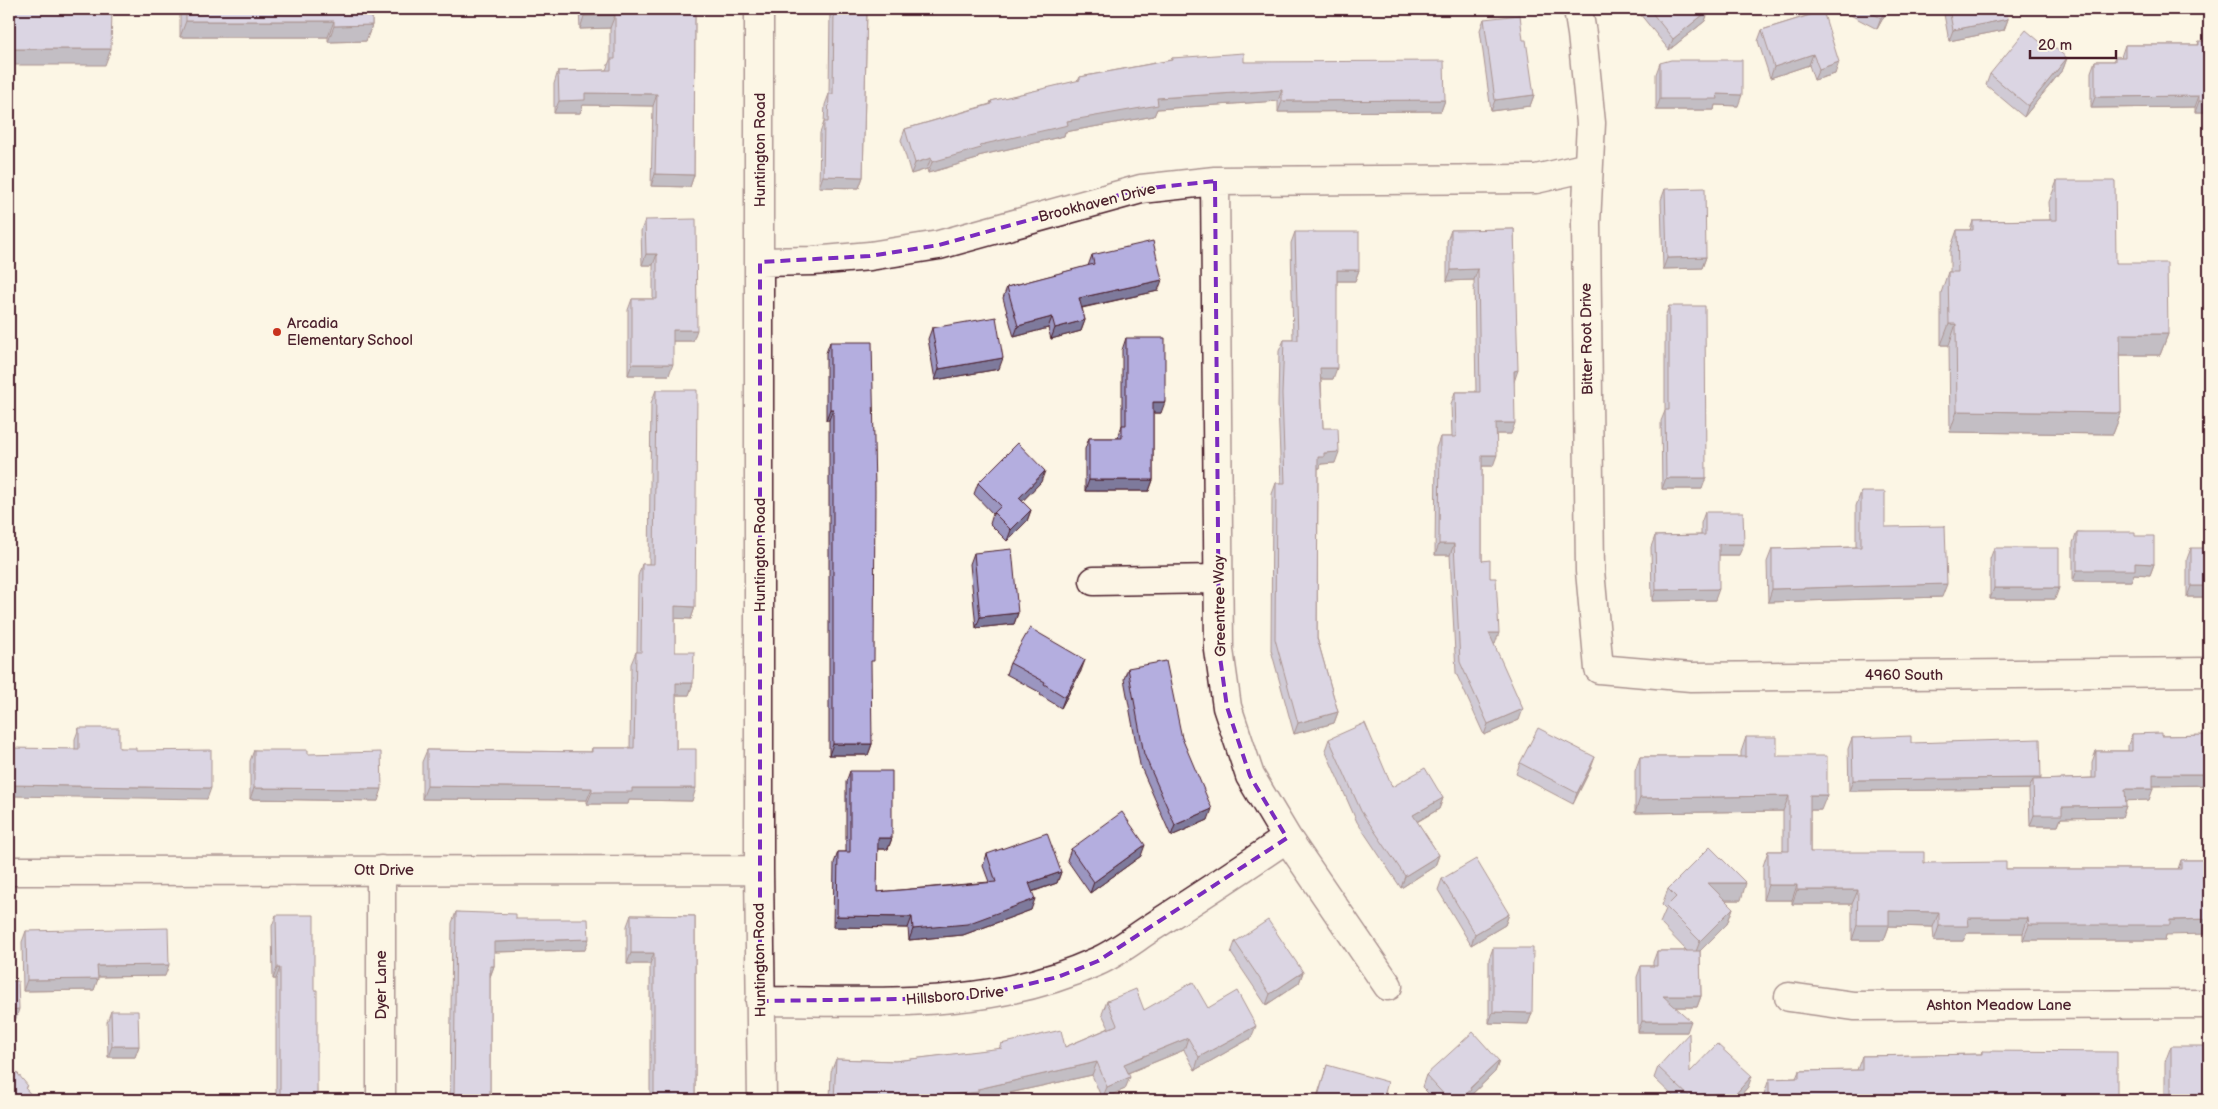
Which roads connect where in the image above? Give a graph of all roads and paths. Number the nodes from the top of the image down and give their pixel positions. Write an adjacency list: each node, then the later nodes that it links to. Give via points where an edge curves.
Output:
1 (760, 9): 5 (street, Huntington Road)
2 (1578, 9): 3 (street, Bitter Root Drive, via 1591,123)
3 (1588, 167): 4 (street, Brookhaven Drive, via 1536,179); 8 (street, Bitter Root Drive, via 1590,571)
4 (1215, 181): 5 (street, Brookhaven Drive, via 1141,189 939,245 813,262); 6 (street, Greentree Way)
5 (760, 262): 12 (street, Huntington Road)
6 (1218, 579): 7 (street); 10 (street, Greentree Way, via 1219,650 1227,707 1250,776)
7 (1094, 580)
8 (1599, 669): 9 (street, 4960 South, via 1691,677)
9 (2209, 672)
10 (1287, 838): 14 (street, Greentree Way); 16 (street, Hillsboro Drive, via 1098,961 1058,978 970,998)
11 (381, 870): 12 (street, Ott Drive); 13 (street, Ott Drive); 18 (street, Dyer Lane)
12 (759, 870): 16 (street, Huntington Road)
13 (9, 871)
14 (1388, 986)
15 (1789, 997): 17 (street, Ashton Meadow Lane, via 1854,1006)
16 (760, 1001): 19 (street, Huntington Road)
17 (2209, 1004)
18 (381, 1100)
19 (762, 1100)

